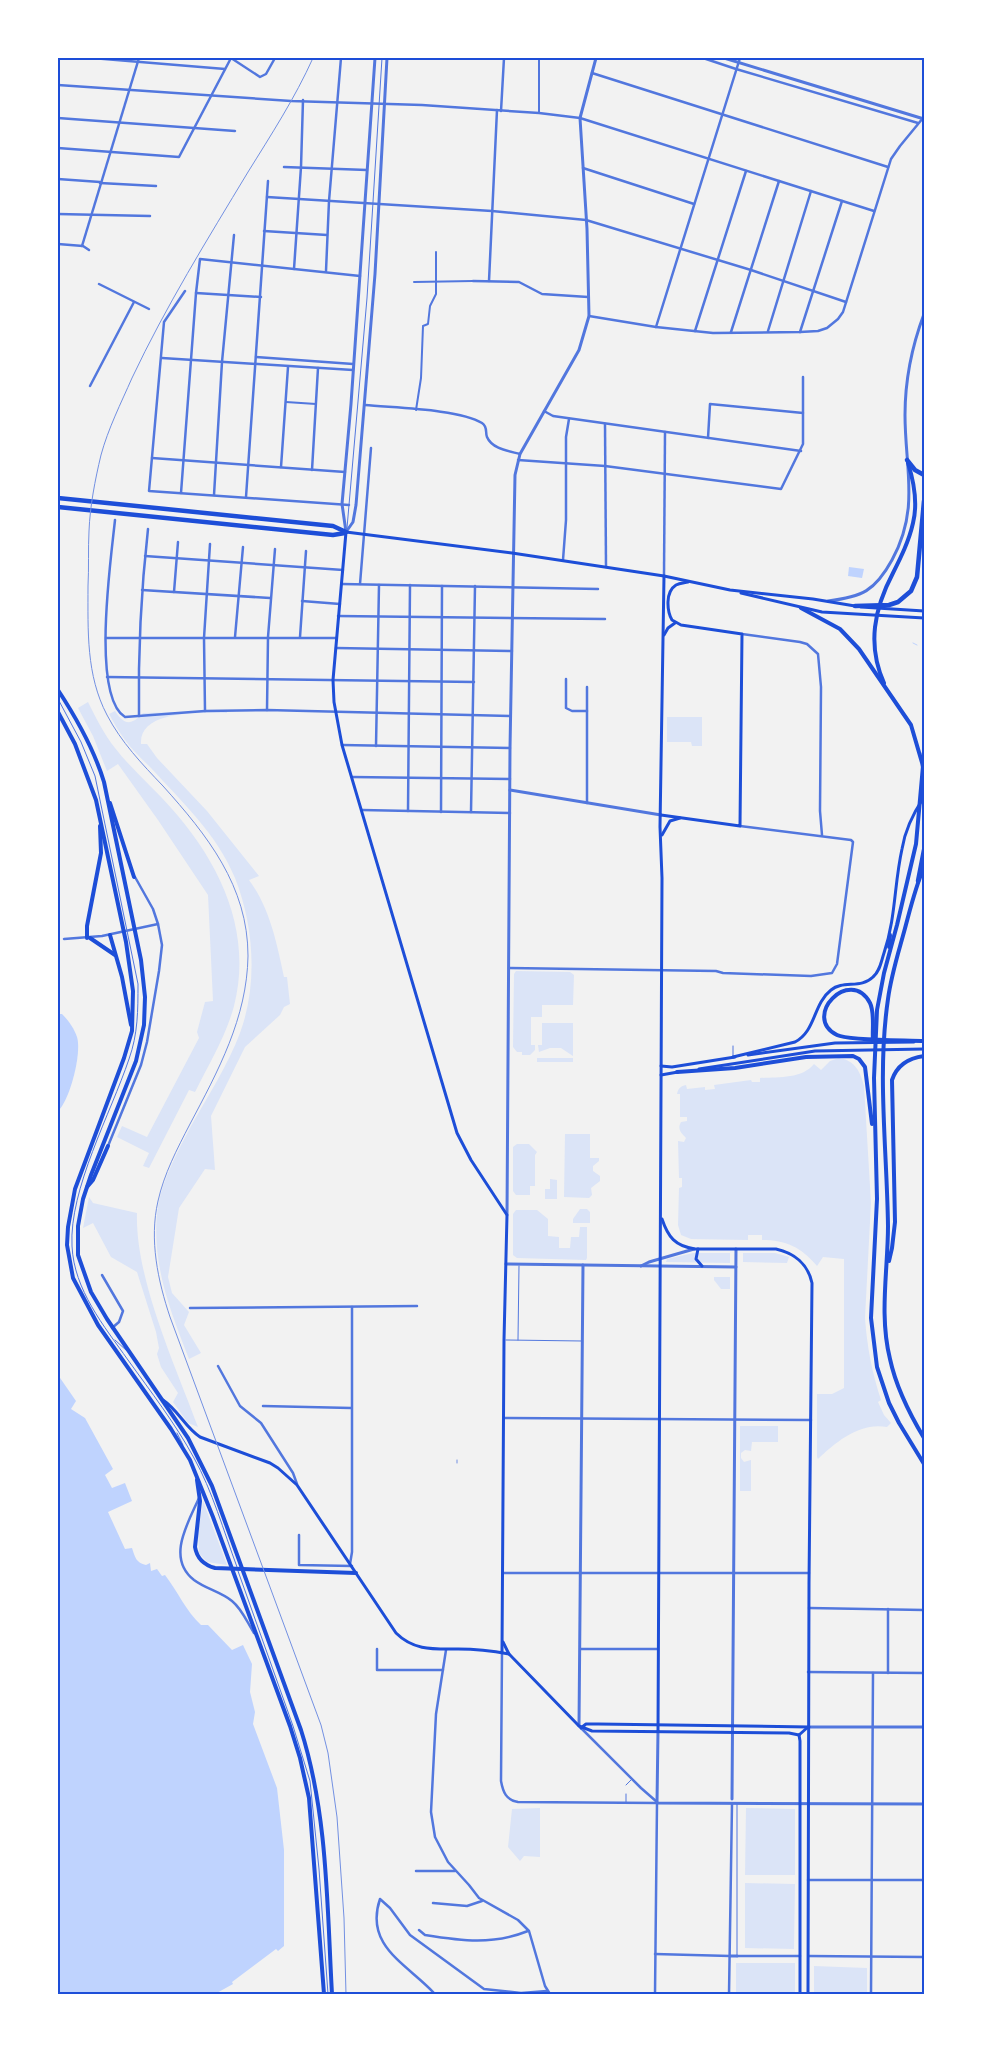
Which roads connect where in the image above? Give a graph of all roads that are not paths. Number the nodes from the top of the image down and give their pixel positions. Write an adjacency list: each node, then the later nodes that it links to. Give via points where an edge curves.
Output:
1 (92, 58): 14 (street)
2 (231, 58): 3 (street, via 260,76 266,74); 16 (street)
3 (275, 58)
4 (341, 58): 23 (street)
5 (375, 58): 24 (street)
6 (382, 58): 25 (lane)
7 (388, 58): 26 (street)
8 (504, 58): 28 (street)
9 (539, 58): 29 (street)
10 (596, 58): 18 (street)
11 (703, 58): 17 (street)
12 (724, 58): 15 (street)
13 (740, 58): 15 (street)
14 (138, 59): 16 (street); 20 (street)
15 (738, 62): 17 (street); 33 (street)
16 (225, 69): 21 (street)
17 (736, 69): 30 (street); 35 (street)
18 (592, 73): 30 (street); 32 (street)
19 (58, 85): 20 (street)
20 (128, 91): 21 (street); 34 (street)
21 (212, 96): 22 (street); 36 (street)
22 (303, 100): 23 (street); 42 (street)
23 (338, 101): 24 (street); 44 (street)
24 (372, 103): 25 (street); 46 (street)
25 (379, 104): 26 (street); 59 (lane)
26 (385, 104): 27 (street); 60 (street)
27 (497, 110): 28 (street); 62 (street)
28 (501, 111): 29 (street)
29 (539, 113): 32 (street)
30 (722, 114): 40 (street); 43 (street)
31 (58, 118): 34 (street)
32 (580, 118): 40 (street); 45 (street)
33 (924, 119): 35 (street)
34 (119, 121): 36 (street); 39 (street)
35 (918, 123): 43 (street, via 895,152)
36 (196, 128): 37 (street); 39 (street, via 179,157)
37 (235, 131)
38 (58, 148): 39 (street)
39 (109, 153): 51 (street)
40 (708, 158): 47 (street); 61 (street)
41 (284, 167): 42 (street)
42 (301, 167): 44 (street); 55 (street)
43 (888, 167): 63 (street)
44 (333, 168): 46 (street); 57 (street)
45 (583, 168): 61 (street); 67 (street)
46 (367, 170): 58 (street)
47 (746, 170): 50 (street); 77 (street)
48 (58, 179): 51 (street)
49 (268, 181): 54 (street)
50 (779, 181): 53 (street); 81 (street)
51 (100, 182): 52 (street); 65 (street)
52 (156, 186)
53 (811, 191): 56 (street); 88 (street)
54 (267, 196): 55 (street); 68 (street)
55 (298, 199): 57 (street); 69 (street)
56 (842, 201): 63 (street); 91 (street)
57 (329, 202): 58 (street); 71 (street)
58 (365, 204): 59 (street); 83 (street)
59 (373, 204): 60 (street); 149 (lane)
60 (379, 204): 62 (street); 119 (street)
61 (694, 204): 74 (street)
62 (492, 211): 67 (street); 86 (street)
63 (874, 211): 97 (street)
64 (58, 214): 65 (street)
65 (91, 214): 66 (street); 73 (street)
66 (150, 216)
67 (586, 220): 74 (street); 95 (street)
68 (264, 231): 69 (street); 79 (street)
69 (296, 233): 71 (street); 80 (street)
70 (234, 234): 78 (street)
71 (327, 235): 82 (street)
72 (58, 244): 73 (street)
73 (82, 246): 75 (street)
74 (680, 248): 77 (street); 101 (street)
75 (89, 250)
76 (436, 252): 84 (street)
77 (718, 259): 81 (street); 102 (street)
78 (231, 263): 79 (street); 92 (street, via 200,259); 93 (street)
79 (263, 266): 80 (street); 94 (street)
80 (294, 269): 82 (street)
81 (751, 270): 88 (street); 104 (street)
82 (326, 271): 83 (street)
83 (360, 276): 111 (street)
84 (436, 281): 85 (street); 87 (street); 120 (street, via 428,324 423,326)
85 (473, 281): 86 (street)
86 (489, 281): 95 (street, via 519,282 542,294)
87 (414, 282)
88 (783, 282): 91 (street); 103 (street)
89 (99, 284): 96 (street)
90 (185, 291): 107 (street, via 164,322)
91 (813, 291): 97 (street); 105 (street)
92 (196, 292): 93 (street); 108 (street)
93 (228, 295): 94 (street); 109 (street)
94 (261, 298): 106 (street)
95 (590, 298): 100 (street)
96 (134, 302): 98 (street); 116 (street)
97 (846, 302): 105 (street, via 843,312 833,324 818,331)
98 (148, 309)
99 (924, 314): 133 (street, via 906,385)
100 (589, 316): 101 (street); 121 (street, via 575,358)
101 (656, 327): 102 (street)
102 (695, 331): 104 (street)
103 (768, 331): 104 (street); 105 (street)
104 (731, 332)
105 (800, 332)
106 (256, 357): 110 (street); 111 (street)
107 (162, 358): 108 (street); 130 (street)
108 (191, 361): 109 (street); 131 (street)
109 (222, 362): 110 (street); 134 (street)
110 (255, 364): 112 (street); 136 (street)
111 (353, 364): 114 (street)
112 (288, 366): 113 (street); 117 (street)
113 (318, 368): 114 (street); 118 (street)
114 (353, 370): 140 (street)
115 (803, 378): 122 (street)
116 (90, 386)
117 (285, 402): 118 (street); 138 (street)
118 (316, 404): 139 (street)
119 (365, 405): 120 (street); 153 (street, via 356,505 353,522)
120 (416, 410): 129 (street, via 457,415 482,423 487,438 496,447)
121 (544, 411): 123 (street); 129 (street)
122 (804, 413): 126 (street, via 710,404); 128 (street)
123 (570, 419): 124 (street); 135 (street)
124 (605, 424): 125 (street); 137 (street)
125 (665, 432): 126 (street); 141 (street)
126 (708, 438): 128 (street)
127 (371, 448): 154 (street)
128 (801, 452): 141 (street, via 781,489)
129 (520, 454): 132 (street)
130 (152, 458): 131 (street); 143 (street, via 149,490)
131 (184, 459): 134 (street); 143 (street)
132 (518, 460): 135 (street); 160 (street)
133 (907, 460): 142 (highway); 187 (street, via 910,494 907,524 887,569 878,582 860,595); 228 (main road, via 914,485 915,510 910,536 878,605 873,634 876,659)
134 (216, 462): 136 (street); 144 (street)
135 (566, 462): 137 (street); 163 (street)
136 (248, 465): 138 (street); 145 (street)
137 (605, 466): 141 (street); 167 (street)
138 (281, 468): 139 (street)
139 (312, 470): 140 (street)
140 (345, 472): 148 (street)
141 (664, 473): 170 (street)
142 (924, 475)
143 (182, 493): 144 (street)
144 (214, 495): 145 (street)
145 (246, 497): 148 (street)
146 (58, 498): 153 (highway, via 333,526)
147 (924, 501): 189 (highway, via 917,578 911,591 889,605)
148 (342, 504): 149 (street); 153 (street)
149 (349, 505): 153 (lane)
150 (58, 507): 153 (highway, via 333,535)
151 (114, 520): 206 (street)
152 (148, 529): 161 (street)
153 (346, 532): 154 (main road); 169 (main road)
154 (364, 534): 160 (main road); 173 (street)
155 (178, 542): 162 (street)
156 (210, 544): 164 (street)
157 (243, 547): 165 (street)
158 (275, 549): 166 (street)
159 (306, 551): 168 (street)
160 (512, 553): 163 (main road); 178 (street)
161 (145, 556): 162 (street); 179 (street)
162 (176, 558): 164 (street); 182 (street)
163 (563, 560): 167 (main road)
164 (209, 561): 165 (street); 183 (street)
165 (241, 563): 166 (street); 184 (street)
166 (273, 566): 168 (street); 185 (street)
167 (606, 567): 170 (main road)
168 (305, 568): 169 (street); 186 (street)
169 (343, 570): 172 (main road)
170 (664, 576): 171 (main road); 202 (main road)
171 (691, 581): 181 (main road); 200 (main road, via 674,587 669,598 671,617)
172 (342, 584): 173 (street); 188 (main road)
173 (360, 584): 175 (street)
174 (410, 585): 175 (street); 176 (street); 194 (street)
175 (379, 586): 193 (street)
176 (442, 586): 177 (street); 195 (street)
177 (475, 586): 178 (street); 196 (street)
178 (512, 587): 180 (street); 198 (street)
179 (142, 590): 182 (street); 207 (street)
180 (598, 590)
181 (730, 590): 187 (main road); 190 (main road)
182 (174, 592): 183 (street)
183 (207, 594): 184 (street); 208 (street)
184 (239, 596): 185 (street); 203 (street)
185 (270, 598): 204 (street)
186 (302, 601): 188 (street); 205 (street)
187 (825, 601): 189 (main road)
188 (340, 604): 192 (main road)
189 (855, 606): 191 (main road)
190 (801, 608): 197 (main road, via 842,614); 228 (main road, via 831,623 851,639)
191 (924, 611)
192 (338, 616): 193 (street); 209 (main road)
193 (378, 617): 194 (street); 211 (street)
194 (410, 617): 195 (street); 212 (street)
195 (443, 618): 196 (street); 213 (street)
196 (474, 618): 198 (street); 214 (street)
197 (924, 618)
198 (512, 619): 199 (street); 215 (street)
199 (605, 619)
200 (676, 623): 201 (main road); 202 (main road)
201 (742, 634): 266 (main road); 267 (street, via 800,642 818,654)
202 (664, 635): 264 (main road)
203 (235, 637): 204 (street); 208 (street)
204 (268, 637): 205 (street); 219 (street)
205 (300, 637): 209 (street)
206 (106, 638): 207 (street); 216 (street)
207 (140, 638): 208 (street); 217 (street)
208 (204, 638): 218 (street)
209 (336, 638): 210 (main road)
210 (336, 648): 211 (street); 221 (main road)
211 (378, 649): 212 (street); 222 (street)
212 (410, 650): 213 (street); 223 (street)
213 (441, 650): 214 (street); 224 (street)
214 (474, 651): 215 (street); 225 (street)
215 (512, 651): 240 (street)
216 (107, 677): 217 (street); 239 (street, via 111,696 120,714)
217 (139, 678): 218 (street); 239 (street)
218 (204, 678): 219 (street); 231 (street)
219 (267, 678): 221 (street); 230 (street)
220 (566, 679): 233 (street, via 566,708)
221 (333, 680): 222 (street); 232 (main road)
222 (377, 680): 223 (street); 235 (street)
223 (409, 681): 224 (street); 236 (street)
224 (441, 681): 225 (street); 237 (street)
225 (474, 682): 238 (street)
226 (587, 687): 233 (street)
227 (58, 690): 255 (main road, via 96,756)
228 (889, 694): 248 (main road, via 911,725)
229 (58, 699): 273 (lane, via 95,776)
230 (267, 710): 231 (street); 232 (street)
231 (205, 711): 239 (street)
232 (335, 711): 235 (street); 242 (main road)
233 (587, 711): 257 (street)
234 (58, 712): 263 (main road, via 86,770)
235 (376, 712): 236 (street); 243 (street)
236 (408, 714): 237 (street); 244 (street)
237 (441, 714): 238 (street); 241 (street)
238 (473, 714): 240 (street); 245 (street)
239 (140, 716)
240 (510, 716): 246 (street)
241 (441, 745): 244 (street); 245 (street); 251 (street)
242 (342, 746): 243 (street); 249 (main road)
243 (376, 746): 244 (street)
244 (409, 746): 250 (street)
245 (472, 746): 246 (street); 252 (street)
246 (510, 748): 253 (street)
247 (924, 753): 248 (highway)
248 (923, 766): 281 (main road, via 916,844)
249 (352, 777): 250 (street); 258 (main road)
250 (408, 777): 251 (street); 259 (street)
251 (441, 777): 252 (street); 260 (street)
252 (472, 778): 253 (street); 261 (street)
253 (510, 779): 254 (street)
254 (510, 790): 257 (street); 262 (street)
255 (107, 794): 271 (main road); 296 (main road, via 144,980 143,1034 136,1061)
256 (924, 797): 276 (main road, via 901,851)
257 (587, 803): 264 (street)
258 (362, 810): 259 (street); 298 (main road, via 457,1133 470,1160)
259 (408, 811): 260 (street)
260 (440, 812): 261 (street)
261 (471, 812): 262 (street)
262 (510, 813): 282 (street)
263 (99, 814): 273 (main road); 277 (main road, via 100,853 87,926)
264 (661, 815): 265 (main road); 268 (main road)
265 (680, 817): 266 (main road); 268 (main road, via 666,825)
266 (740, 826): 267 (street)
267 (822, 835): 283 (street, via 853,842 837,964 832,973 811,976)
268 (661, 840): 283 (main road)
269 (924, 850): 272 (highway)
270 (924, 867): 272 (main road)
271 (134, 876): 274 (street, via 153,908)
272 (918, 881): 309 (main road, via 892,974 886,1012 883,1129)
273 (124, 920): 279 (main road)
274 (158, 924): 275 (street); 295 (street, via 161,954 147,1042)
275 (110, 935): 277 (street); 280 (main road)
276 (890, 935): 281 (main road); 290 (main road, via 873,978 831,990 801,1039)
277 (89, 938): 278 (street); 280 (main road)
278 (64, 940)
279 (128, 942): 284 (main road, via 133,991); 315 (lane, via 138,984 136,1034 130,1058 82,1182 72,1237 78,1278 85,1295)
280 (116, 956): 284 (main road)
281 (888, 957): 288 (main road, via 877,1010)
282 (509, 968): 283 (street); 298 (street)
283 (662, 971): 291 (main road)
284 (132, 1031): 331 (main road, via 75,1188 68,1226 70,1265 73,1278 98,1325)
285 (924, 1042): 288 (main road, via 850,1038 836,1034 826,1023 825,1011 837,993 850,990 862,994 870,1003); 290 (main road, via 850,1043)
286 (732, 1046): 290 (lane)
287 (924, 1049): 292 (main road, via 850,1049)
288 (874, 1051): 294 (main road)
289 (924, 1056): 309 (main road, via 906,1061 895,1073 891,1086 895,1222)
290 (733, 1057): 291 (main road)
291 (661, 1066): 293 (main road)
292 (677, 1072): 293 (main road); 294 (main road, via 735,1068 806,1057 853,1056 863,1063 867,1072)
293 (661, 1075): 297 (main road)
294 (875, 1138): 332 (main road, via 877,1199 871,1318 874,1351 889,1404)
295 (108, 1146): 296 (main road)
296 (88, 1187): 314 (main road, via 78,1226 78,1255 91,1292)
297 (661, 1214): 299 (main road, via 665,1230 672,1240); 301 (main road)
298 (508, 1215): 302 (main road)
299 (696, 1249): 300 (main road); 301 (street); 307 (main road, via 696,1259)
300 (736, 1249): 308 (street); 328 (main road, via 779,1250 798,1259 810,1275)
301 (661, 1258): 305 (street); 306 (main road)
302 (506, 1264): 303 (street); 316 (main road)
303 (520, 1264): 304 (street); 317 (lane)
304 (583, 1265): 305 (street); 318 (street)
305 (641, 1266): 306 (street)
306 (661, 1266): 307 (street); 326 (main road)
307 (702, 1266): 308 (street)
308 (736, 1267): 327 (street)
309 (887, 1268): 330 (main road, via 884,1314 890,1359 901,1395)
310 (102, 1275): 314 (street, via 123,1311 119,1322)
311 (417, 1306): 312 (street)
312 (352, 1307): 313 (street); 323 (street)
313 (190, 1308)
314 (112, 1328): 319 (main road)
315 (113, 1338): 319 (lane); 329 (lane)
316 (504, 1340): 317 (lane); 324 (main road)
317 (518, 1341): 318 (lane)
318 (583, 1341): 325 (street)
319 (133, 1357): 321 (main road)
320 (218, 1366): 334 (street, via 240,1406 261,1423)
321 (163, 1400): 334 (main road, via 200,1437 270,1463); 400 (main road, via 188,1438 212,1486 310,1758 320,1818)
322 (263, 1406): 323 (street)
323 (351, 1408): 337 (street)
324 (504, 1418): 325 (street); 339 (main road)
325 (581, 1419): 326 (street); 340 (street)
326 (660, 1419): 327 (street); 343 (main road)
327 (735, 1420): 328 (street); 341 (street)
328 (811, 1420): 342 (main road)
329 (175, 1427): 331 (lane); 399 (lane, via 194,1459 215,1510 304,1758 316,1827)
330 (924, 1438)
331 (190, 1460): 333 (main road)
332 (924, 1464)
333 (197, 1475): 335 (main road); 347 (main road)
334 (297, 1485): 337 (main road)
335 (200, 1497): 338 (main road, via 194,1541 195,1552 205,1564 214,1568); 347 (street, via 180,1543 186,1570 195,1580 238,1607)
336 (299, 1535): 337 (street, via 298,1565)
337 (351, 1565): 338 (main road)
338 (356, 1572): 352 (main road, via 403,1640 422,1648)
339 (502, 1573): 340 (street); 348 (main road)
340 (581, 1573): 343 (street); 350 (street)
341 (735, 1573): 342 (street); 343 (street); 361 (street)
342 (809, 1573): 344 (main road)
343 (658, 1574): 351 (main road)
344 (809, 1608): 345 (street); 356 (main road)
345 (888, 1609): 346 (street); 358 (street)
346 (924, 1610)
347 (255, 1634): 399 (main road, via 306,1779)
348 (502, 1641): 353 (main road); 354 (main road)
349 (377, 1649): 355 (street, via 378,1670)
350 (581, 1649): 351 (street); 362 (street)
351 (658, 1649): 360 (main road)
352 (446, 1650): 353 (main road); 355 (street)
353 (502, 1652): 354 (main road); 373 (street, via 501,1781 508,1798 518,1802)
354 (509, 1654): 362 (main road)
355 (443, 1670): 381 (street, via 436,1714 431,1812 435,1837)
356 (808, 1672): 357 (street); 363 (main road)
357 (873, 1673): 358 (street); 364 (street)
358 (888, 1673): 359 (street)
359 (924, 1673)
360 (658, 1725): 361 (main road); 362 (main road, via 586,1724); 366 (main road)
361 (733, 1726): 363 (main road); 367 (street)
362 (580, 1727): 366 (main road, via 600,1732); 369 (street)
363 (809, 1727): 364 (street); 368 (main road); 377 (main road)
364 (873, 1727): 365 (street); 378 (street)
365 (924, 1727)
366 (658, 1731): 367 (main road); 374 (street)
367 (733, 1733): 368 (main road); 372 (street)
368 (799, 1735): 376 (main road)
369 (632, 1779): 370 (lane); 374 (street)
370 (626, 1785)
371 (626, 1794): 373 (lane)
372 (732, 1801): 374 (street); 375 (street); 390 (street)
373 (626, 1802): 374 (street)
374 (658, 1803): 389 (street)
375 (737, 1803): 376 (street); 391 (lane)
376 (800, 1803): 377 (street); 392 (main road)
377 (809, 1803): 378 (street); 382 (main road)
378 (873, 1803): 379 (street); 383 (street)
379 (924, 1804)
380 (416, 1870): 381 (street)
381 (455, 1871): 385 (street)
382 (808, 1880): 383 (street); 393 (main road)
383 (871, 1880): 384 (street); 394 (street)
384 (924, 1880)
385 (482, 1902): 386 (street, via 467,1906); 388 (street, via 518,1920)
386 (433, 1903)
387 (419, 1930): 388 (street, via 425,1935 478,1941 505,1939)
388 (529, 1931): 397 (street)
389 (655, 1954): 390 (street); 402 (street)
390 (730, 1956): 391 (street); 403 (street)
391 (737, 1956): 392 (street)
392 (800, 1956): 393 (street); 404 (main road)
393 (808, 1956): 394 (street); 405 (main road)
394 (870, 1957): 395 (street); 406 (street)
395 (924, 1957)
396 (924, 1973): 407 (street)
397 (547, 1991): 398 (street, via 522,1994 484,1989 410,1935 380,1899 376,1910 377,1925 385,1948); 401 (street)
398 (434, 1993)
399 (326, 1994)
400 (332, 1994)
401 (550, 1994)
402 (655, 1994)
403 (730, 1994)
404 (800, 1994)
405 (808, 1994)
406 (871, 1994)
407 (924, 1994)

